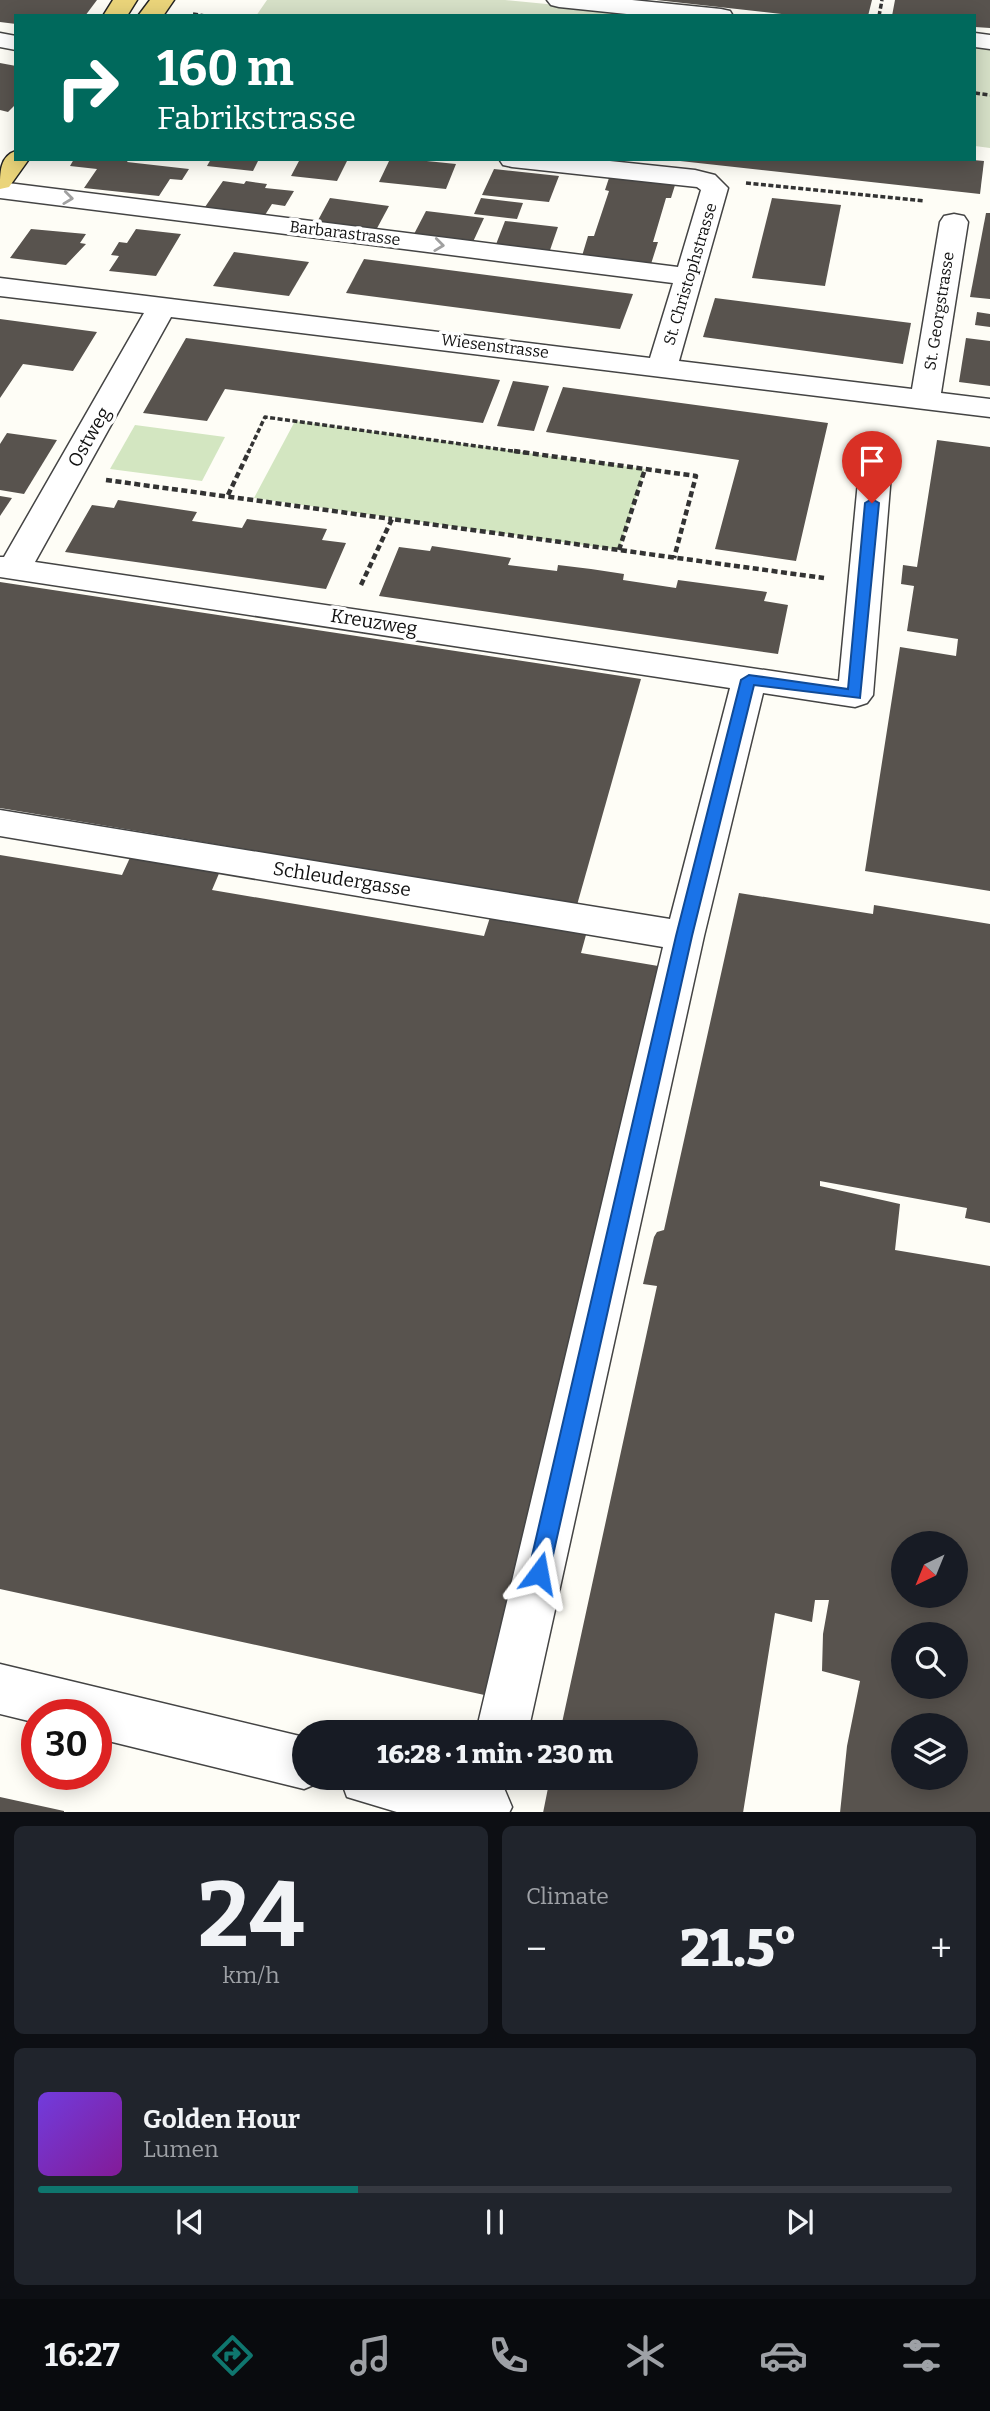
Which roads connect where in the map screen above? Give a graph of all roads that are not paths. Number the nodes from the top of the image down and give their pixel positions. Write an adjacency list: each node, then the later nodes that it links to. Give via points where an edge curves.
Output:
1 (559, 0): 2 (street)
2 (701, 14)
3 (15, 161): 5 (main road)
4 (531, 161): 8 (street, St. Christophstrasse, via 710,183 715,191)
5 (0, 181)
6 (0, 190): 8 (street, Barbarastrasse, one-way to 8)
7 (954, 222): 12 (street, St. Georgstrasse)
8 (690, 277): 11 (street, St. Christophstrasse)
9 (0, 287): 10 (street, Wiesenstrasse)
10 (163, 306): 11 (street, Wiesenstrasse); 15 (street, Ostweg, via 67,476)
11 (663, 367): 12 (street, Wiesenstrasse)
12 (925, 399): 13 (street, Wiesenstrasse)
13 (990, 408)
14 (877, 450): 16 (street, Kreuzweg, via 855,695)
15 (7, 568): 16 (street, Kreuzweg)
16 (749, 680): 18 (street)
17 (0, 822): 18 (street, Schleudergasse)
18 (684, 936): 20 (street)
19 (0, 1689): 21 (street)
20 (505, 1720)
21 (292, 1760)
22 (435, 1790): 23 (street)
23 (487, 1799)

